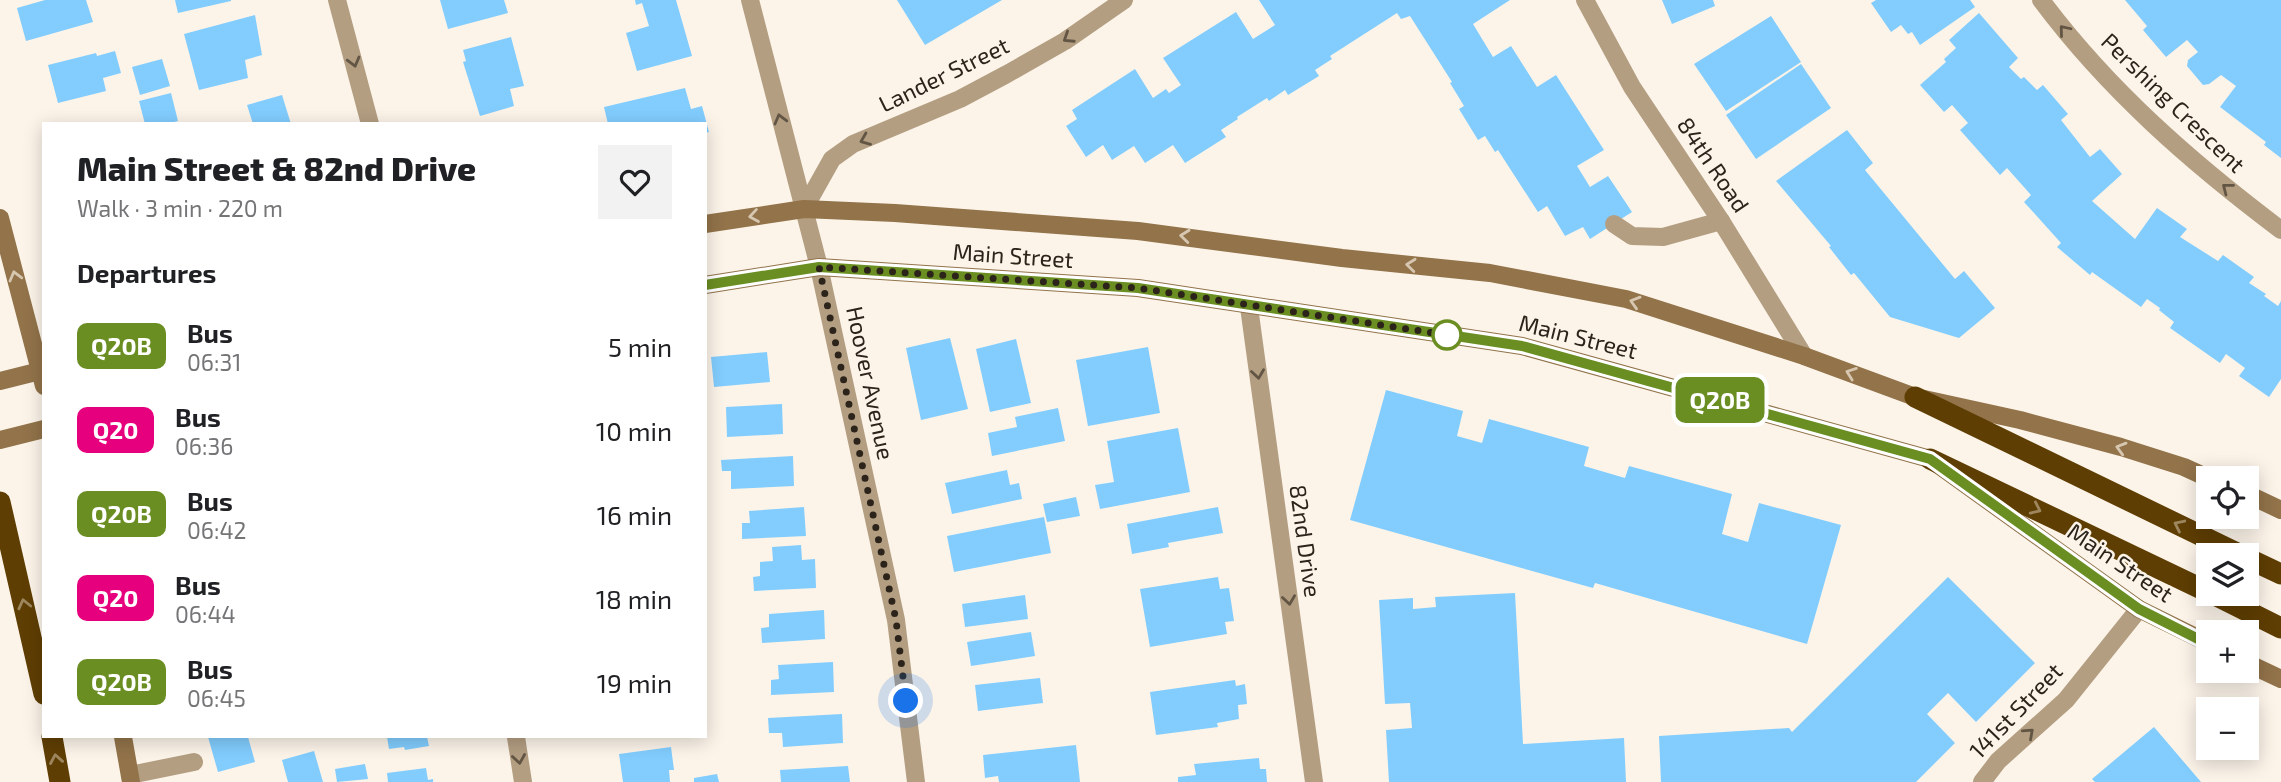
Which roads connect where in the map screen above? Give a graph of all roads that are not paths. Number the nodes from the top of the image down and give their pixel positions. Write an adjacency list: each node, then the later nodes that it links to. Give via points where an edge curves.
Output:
1 (337, 0): 6 (street, one-way to 6)
2 (750, 0): 7 (street, Hoover Avenue, one-way to 2)
3 (1124, 0): 7 (street, Lander Street, one-way to 7, via 1007,74 853,145 832,159)
4 (1586, 0): 9 (street, 84th Road, via 1632,86)
5 (2041, 0): 12 (street, Pershing Crescent, one-way to 5, via 2157,128 2108,81)
6 (369, 122)
7 (804, 209): 10 (main road, Main Street, one-way to 10); 13 (street, Hoover Avenue); 16 (main road, Main Street, one-way to 7, via 1626,299 1490,273 1138,231)
8 (0, 218): 17 (main road, one-way to 8)
9 (1721, 221): 11 (street, via 1663,237 1632,236); 16 (street, 84th Road)
10 (707, 224)
11 (1614, 224)
12 (2281, 230)
13 (819, 267): 14 (main road, Main Street); 15 (main road, Main Street, via 1138,288); 45 (street, Hoover Avenue, via 896,620)
14 (707, 285)
15 (1249, 307): 22 (main road, Main Street, via 1522,346); 46 (street, 82nd Drive, one-way to 46)
16 (1804, 355): 19 (main road, Main Street, one-way to 16)
17 (42, 376): 18 (main road)
18 (0, 382)
19 (1915, 397): 23 (main road, Main Street, one-way to 19, via 2020,420); 27 (highway, one-way to 19)
20 (37, 431): 21 (main road)
21 (0, 440)
22 (1930, 459): 30 (highway, one-way to 30); 32 (main road, Main Street)
23 (2196, 472)
24 (2259, 500): 26 (main road)
25 (0, 502): 37 (highway, one-way to 25)
26 (2281, 510)
27 (2216, 543)
28 (2259, 564): 29 (highway)
29 (2281, 574)
30 (2196, 586)
31 (2236, 606): 33 (highway)
32 (2139, 609): 34 (main road, Main Street); 47 (street, 141st Street, one-way to 32, via 1998,761 2066,700)
33 (2281, 628)
34 (2196, 637)
35 (2259, 669): 36 (main road)
36 (2281, 680)
37 (42, 685)
38 (52, 738): 43 (highway, one-way to 38)
39 (123, 738): 42 (main road)
40 (516, 738): 44 (street, one-way to 44)
41 (194, 762): 42 (street)
42 (131, 779)
43 (60, 782)
44 (523, 782)
45 (916, 782)
46 (1314, 782)
47 (1982, 782)

